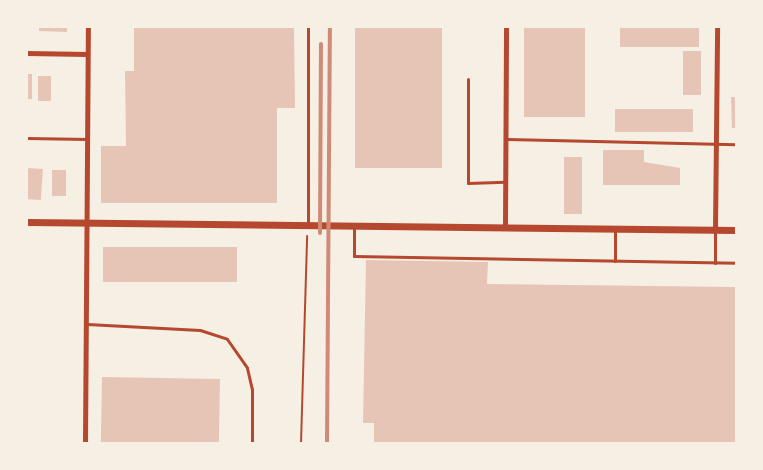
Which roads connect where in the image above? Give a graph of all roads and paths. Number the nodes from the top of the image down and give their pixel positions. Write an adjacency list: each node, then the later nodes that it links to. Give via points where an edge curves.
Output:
1 (88, 27): 6 (street)
2 (308, 27): 16 (lane)
3 (506, 27): 10 (street)
4 (717, 27): 11 (street)
5 (27, 53): 6 (street)
6 (87, 54): 9 (street)
7 (468, 79): 13 (lane, via 468,183)
8 (27, 138): 9 (lane)
9 (87, 139): 15 (street)
10 (505, 139): 11 (lane); 13 (street)
11 (716, 144): 12 (lane); 20 (street)
12 (736, 144)
13 (505, 182): 18 (street)
14 (27, 222): 15 (street)
15 (86, 222): 16 (street); 25 (street)
16 (308, 225): 17 (street); 28 (path)
17 (354, 226): 18 (street); 22 (lane, via 354,256)
18 (505, 228): 19 (street)
19 (615, 229): 20 (street); 22 (lane)
20 (715, 230): 21 (street); 23 (lane)
21 (736, 230)
22 (615, 261): 23 (lane)
23 (715, 263): 24 (lane)
24 (736, 263)
25 (86, 324): 26 (street); 27 (lane, via 200,330 227,339 247,368 252,389)
26 (85, 443)
27 (252, 443)
28 (301, 443)

